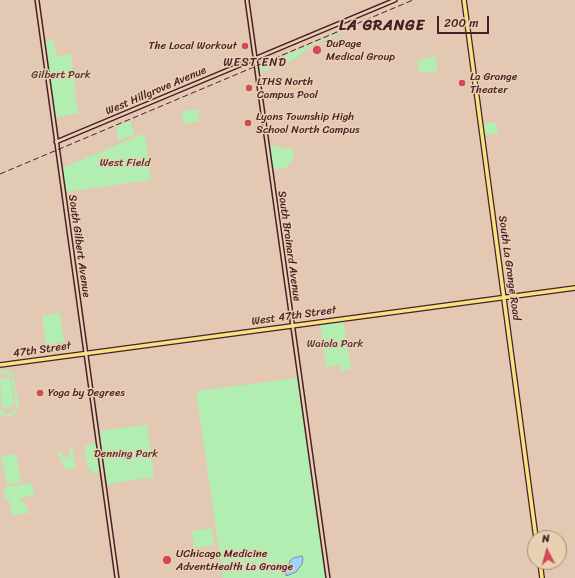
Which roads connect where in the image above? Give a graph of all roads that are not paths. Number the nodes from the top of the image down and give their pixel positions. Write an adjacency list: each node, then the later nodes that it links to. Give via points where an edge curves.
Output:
1 (37, 0): 6 (street, South Gilbert Avenue)
2 (247, 0): 5 (street, South Brainard Avenue)
3 (395, 0): 5 (street, West Hillgrove Avenue)
4 (464, 0): 8 (main road, South La Grange Road)
5 (255, 58): 6 (street, West Hillgrove Avenue); 9 (street, South Brainard Avenue)
6 (56, 142): 10 (street, South Gilbert Avenue)
7 (575, 288): 8 (main road, West 47th Street)
8 (504, 297): 9 (main road, West 47th Street); 12 (main road, South La Grange Road)
9 (292, 325): 10 (main road, West 47th Street); 14 (street, South Brainard Avenue)
10 (86, 353): 11 (main road, 47th Street); 13 (street, South Gilbert Avenue)
11 (0, 365)
12 (535, 530)
13 (117, 578)
14 (328, 578)

